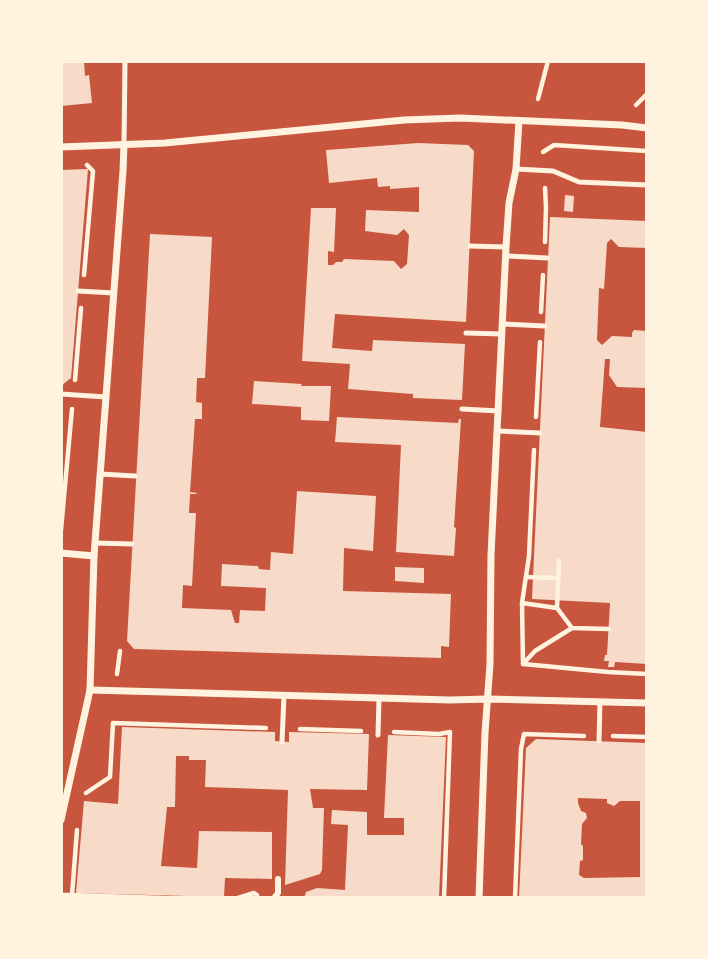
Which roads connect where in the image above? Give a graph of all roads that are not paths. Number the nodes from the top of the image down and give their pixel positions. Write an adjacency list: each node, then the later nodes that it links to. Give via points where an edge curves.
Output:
1 (125, 61): 4 (lane)
2 (519, 121): 3 (street); 4 (street, via 404,120); 6 (street)
3 (647, 128)
4 (124, 144): 5 (street); 13 (street)
5 (61, 147)
6 (516, 169): 7 (lane, via 553,171 579,181); 9 (street)
7 (647, 185)
8 (470, 246): 9 (lane)
9 (506, 247): 10 (street)
10 (506, 256): 11 (lane); 14 (street)
11 (547, 258)
12 (78, 291): 13 (lane)
13 (114, 293): 19 (street)
14 (503, 324): 15 (lane); 17 (street)
15 (545, 326)
16 (466, 333): 17 (lane)
17 (502, 334): 21 (street)
18 (61, 394): 19 (lane)
19 (106, 397): 24 (street)
20 (462, 410): 21 (lane)
21 (499, 411): 22 (street)
22 (497, 431): 23 (lane); 33 (street)
23 (540, 433)
24 (100, 474): 25 (lane); 26 (street)
25 (135, 477)
26 (95, 543): 27 (lane); 29 (street)
27 (132, 544)
28 (61, 554): 29 (street)
29 (94, 556): 30 (street)
30 (90, 690): 31 (street); 39 (street)
31 (284, 695): 32 (street); 38 (lane)
32 (379, 698): 33 (street); 36 (lane)
33 (488, 699): 34 (street); 42 (street)
34 (600, 702): 35 (street); 37 (lane)
35 (647, 703)
36 (378, 733)
37 (599, 738)
38 (282, 742)
39 (61, 820)
40 (278, 879): 41 (street)
41 (279, 894)
42 (479, 898)

